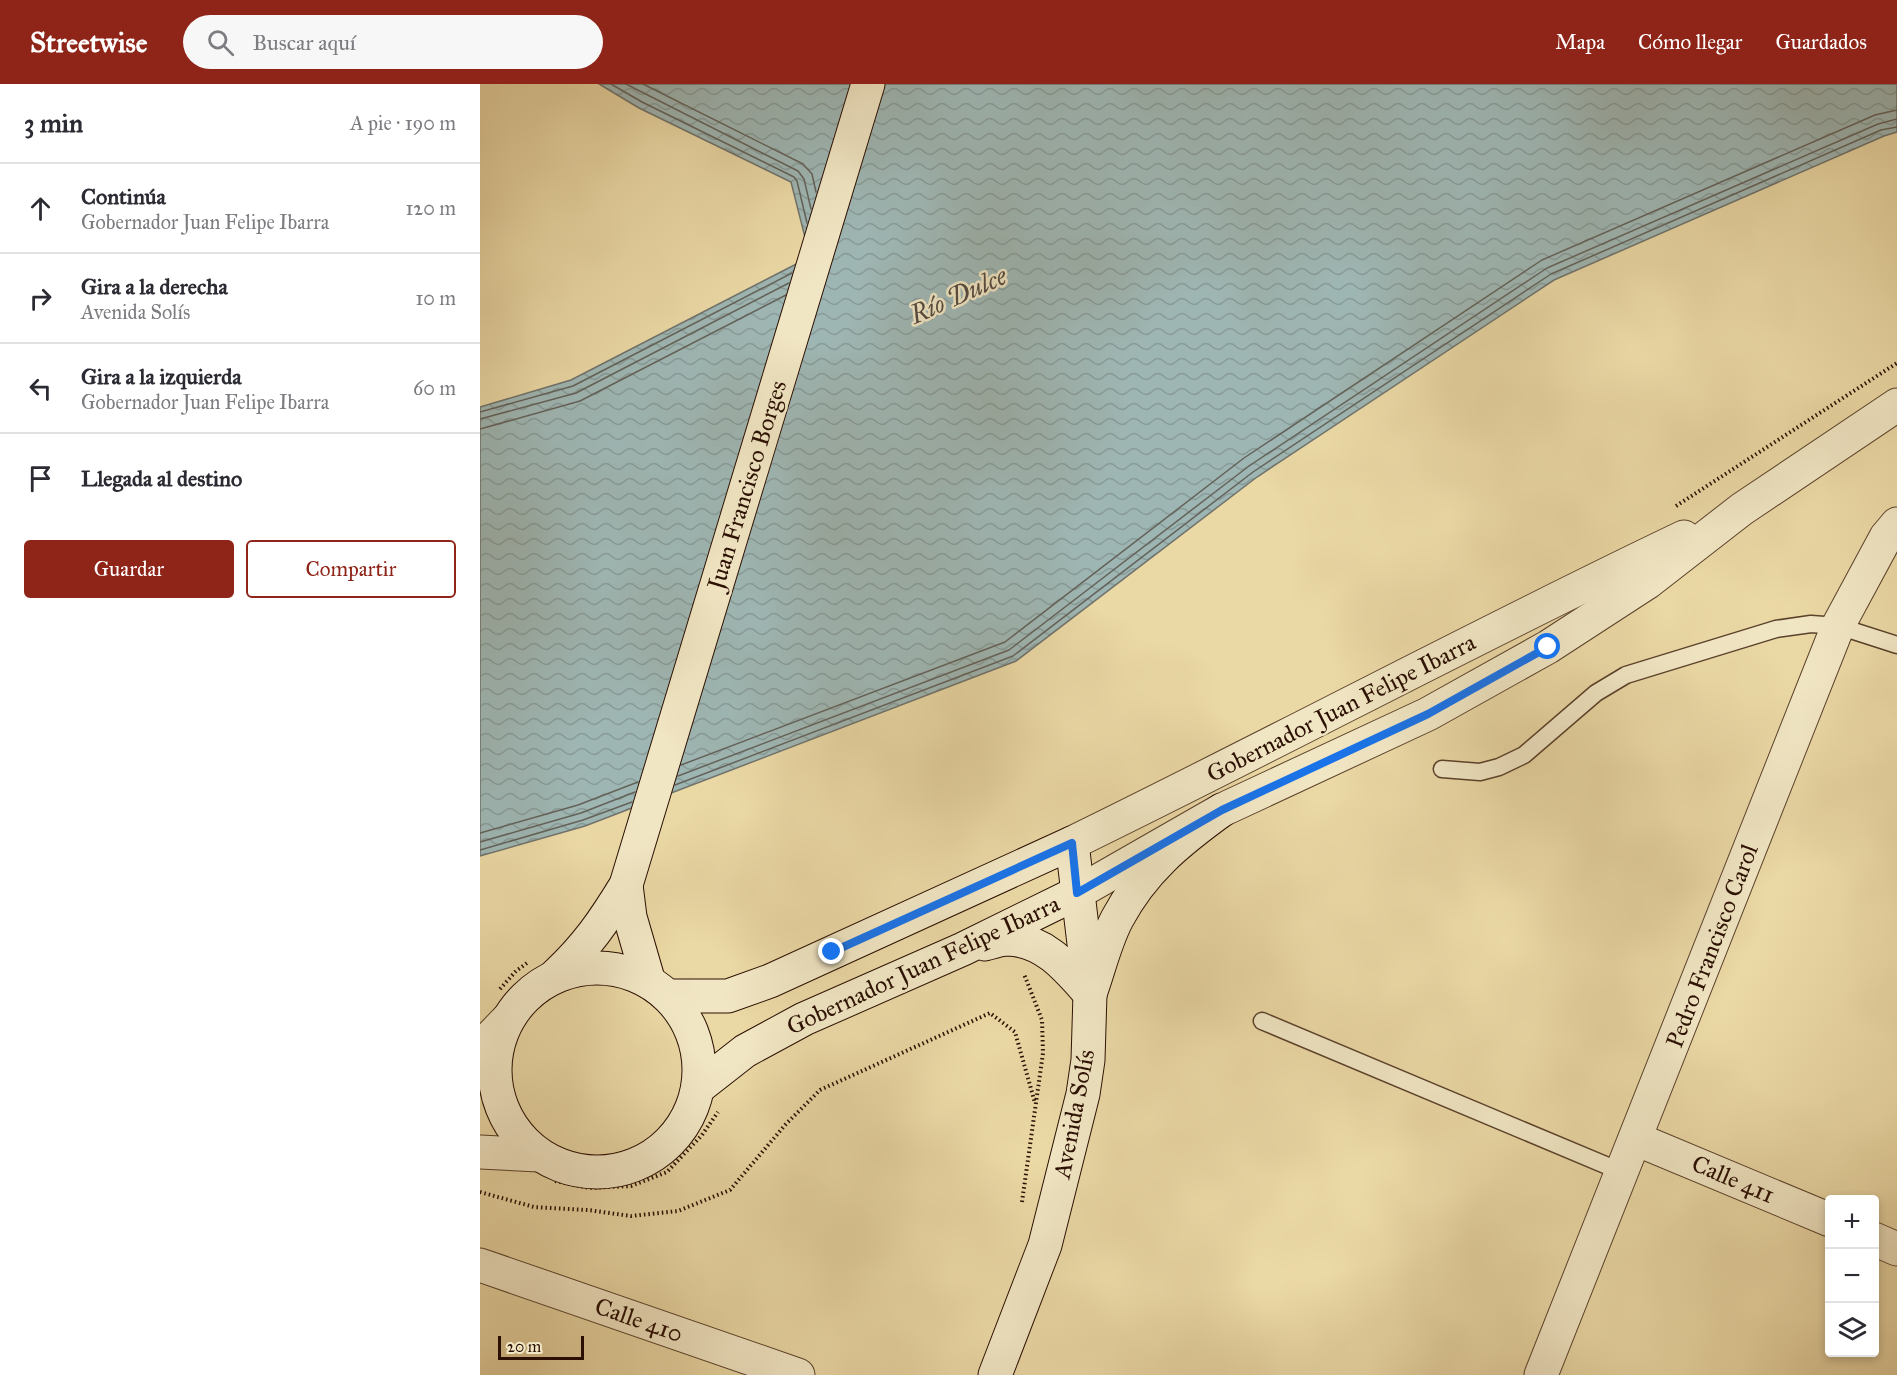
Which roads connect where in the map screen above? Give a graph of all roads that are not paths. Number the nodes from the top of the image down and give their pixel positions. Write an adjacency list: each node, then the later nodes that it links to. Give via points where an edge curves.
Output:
1 (868, 84): 10 (main road, Juan Francisco Borges)
2 (1897, 405): 3 (main road, Gobernador Juan Felipe Ibarra)
3 (1742, 509): 8 (main road, Gobernador Juan Felipe Ibarra, via 1648,582 1548,647 1428,714); 9 (main road, Gobernador Juan Felipe Ibarra, via 1558,597)
4 (1897, 524): 5 (main road, Pedro Francisco Carol, via 1886,537)
5 (1838, 626): 6 (lane); 7 (lane, via 1811,624 1776,629 1626,675 1596,693 1524,755 1480,772); 20 (main road, Pedro Francisco Carol)
6 (1897, 645)
7 (1442, 769)
8 (1222, 810): 11 (main road, Gobernador Juan Felipe Ibarra); 15 (main road, via 1159,860 1138,887 1116,920)
9 (1072, 843): 11 (main road, Avenida Solís); 14 (main road, Gobernador Juan Felipe Ibarra, via 770,981 728,996)
10 (626, 885): 13 (main road, Juan Francisco Borges, via 579,954); 14 (main road, Juan Francisco Borges, via 630,918)
11 (1077, 893): 12 (main road, Gobernador Juan Felipe Ibarra); 15 (main road, Avenida Solís)
12 (963, 949): 15 (main road, via 1007,939 1031,943 1051,953); 19 (main road, Gobernador Juan Felipe Ibarra, via 804,1019 745,1051)
13 (556, 975): 14 (main road, via 588,967 621,969); 16 (main road, via 528,993)
14 (659, 988): 19 (main road, via 688,1020)
15 (1090, 993): 29 (main road, Avenida Solís, via 1088,1060 1064,1177 1045,1245)
16 (508, 1019): 18 (main road); 22 (main road, via 496,1047 494,1078 501,1108)
17 (1262, 1021): 23 (lane)
18 (480, 1048)
19 (711, 1097): 22 (main road, via 666,1147 637,1165 604,1173)
20 (1636, 1139): 23 (main road, Pedro Francisco Carol); 24 (main road, Calle 411)
21 (480, 1152): 22 (main road)
22 (544, 1167)
23 (1622, 1172): 30 (main road, Pedro Francisco Carol)
24 (1825, 1218)
25 (1879, 1241): 26 (main road)
26 (1897, 1249)
27 (480, 1265): 28 (main road, Calle 410)
28 (798, 1375)
29 (995, 1375)
30 (1541, 1375)

